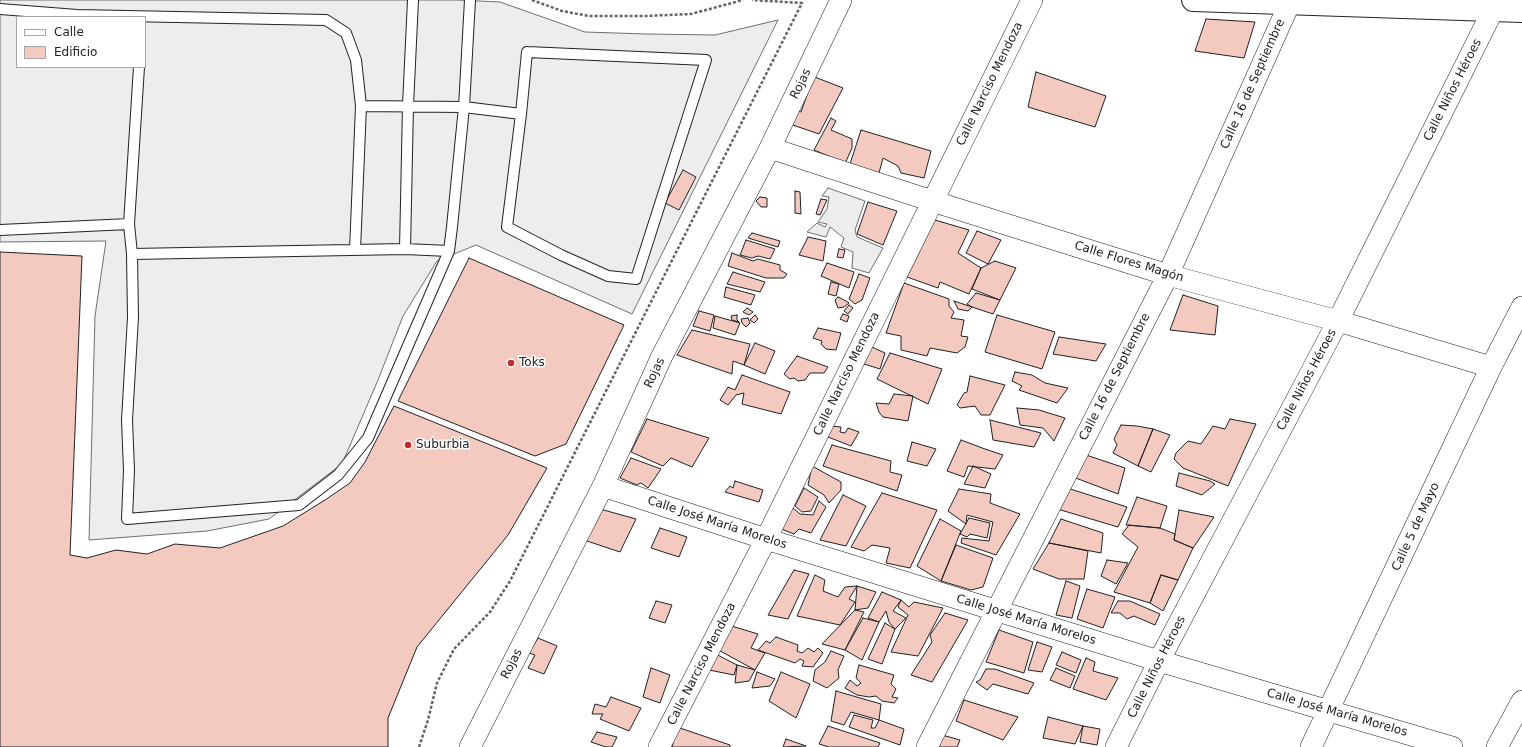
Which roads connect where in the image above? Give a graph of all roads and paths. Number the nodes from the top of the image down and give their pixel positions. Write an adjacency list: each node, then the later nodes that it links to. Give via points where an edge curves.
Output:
1 (413, 0): 17 (lane)
2 (470, 0): 18 (lane)
3 (532, 0): 4 (path, via 562,11 589,16 645,16 691,14)
4 (743, 0)
5 (752, 0): 38 (path, via 802,3 510,581 490,612 454,649 437,684)
6 (841, 0): 20 (street, Rojas)
7 (1032, 0): 21 (street, Calle Narciso Mendoza)
8 (1192, 0): 9 (street)
9 (1290, 2): 11 (street); 28 (street, Calle 16 de Septiembre)
10 (0, 9): 13 (lane, via 77,15)
11 (1493, 10): 12 (street); 30 (street, Calle Niños Héroes)
12 (1522, 11)
13 (142, 16)
14 (146, 16): 16 (lane, via 326,20 346,33 356,60)
15 (139, 68): 22 (lane)
16 (361, 106): 17 (lane); 25 (lane)
17 (408, 106): 18 (lane); 24 (lane)
18 (464, 107): 19 (lane); 26 (lane)
19 (521, 114): 19 (lane, via 507,227 608,276 636,280 706,60 527,52)
20 (770, 148): 21 (street, Calle Flores Magón); 32 (street, Rojas, via 662,356)
21 (932, 201): 28 (street, Calle Flores Magón); 33 (street, Calle Narciso Mendoza)
22 (129, 224): 23 (lane); 27 (lane)
23 (0, 230)
24 (405, 249): 25 (lane); 26 (lane)
25 (355, 250): 27 (lane)
26 (449, 251): 27 (lane, via 368,438 338,475 299,505 128,519 127,420 133,317)
27 (132, 254)
28 (1168, 275): 30 (street, Calle Flores Magón); 34 (street, Calle 16 de Septiembre)
29 (1522, 307): 31 (street, Calle 5 de Mayo)
30 (1338, 321): 31 (street, Calle Flores Magón); 35 (street, Calle Niños Héroes)
31 (1491, 367): 37 (street, Calle 5 de Mayo)
32 (603, 486): 33 (street, Calle José María Morelos); 39 (street, Rojas)
33 (766, 538): 34 (street, Calle José María Morelos); 40 (street, Calle Narciso Mendoza)
34 (995, 610): 35 (street, Calle José María Morelos); 41 (street, Calle 16 de Septiembre)
35 (1159, 661): 37 (street, Calle José María Morelos); 42 (street, Calle Niños Héroes)
36 (1522, 701): 45 (street)
37 (1329, 710): 43 (street, Calle 5 de Mayo); 44 (street, Calle José María Morelos)
38 (419, 747)
39 (470, 747)
40 (659, 747)
41 (926, 747)
42 (1116, 747)
43 (1311, 747)
44 (1452, 747)
45 (1497, 747)

